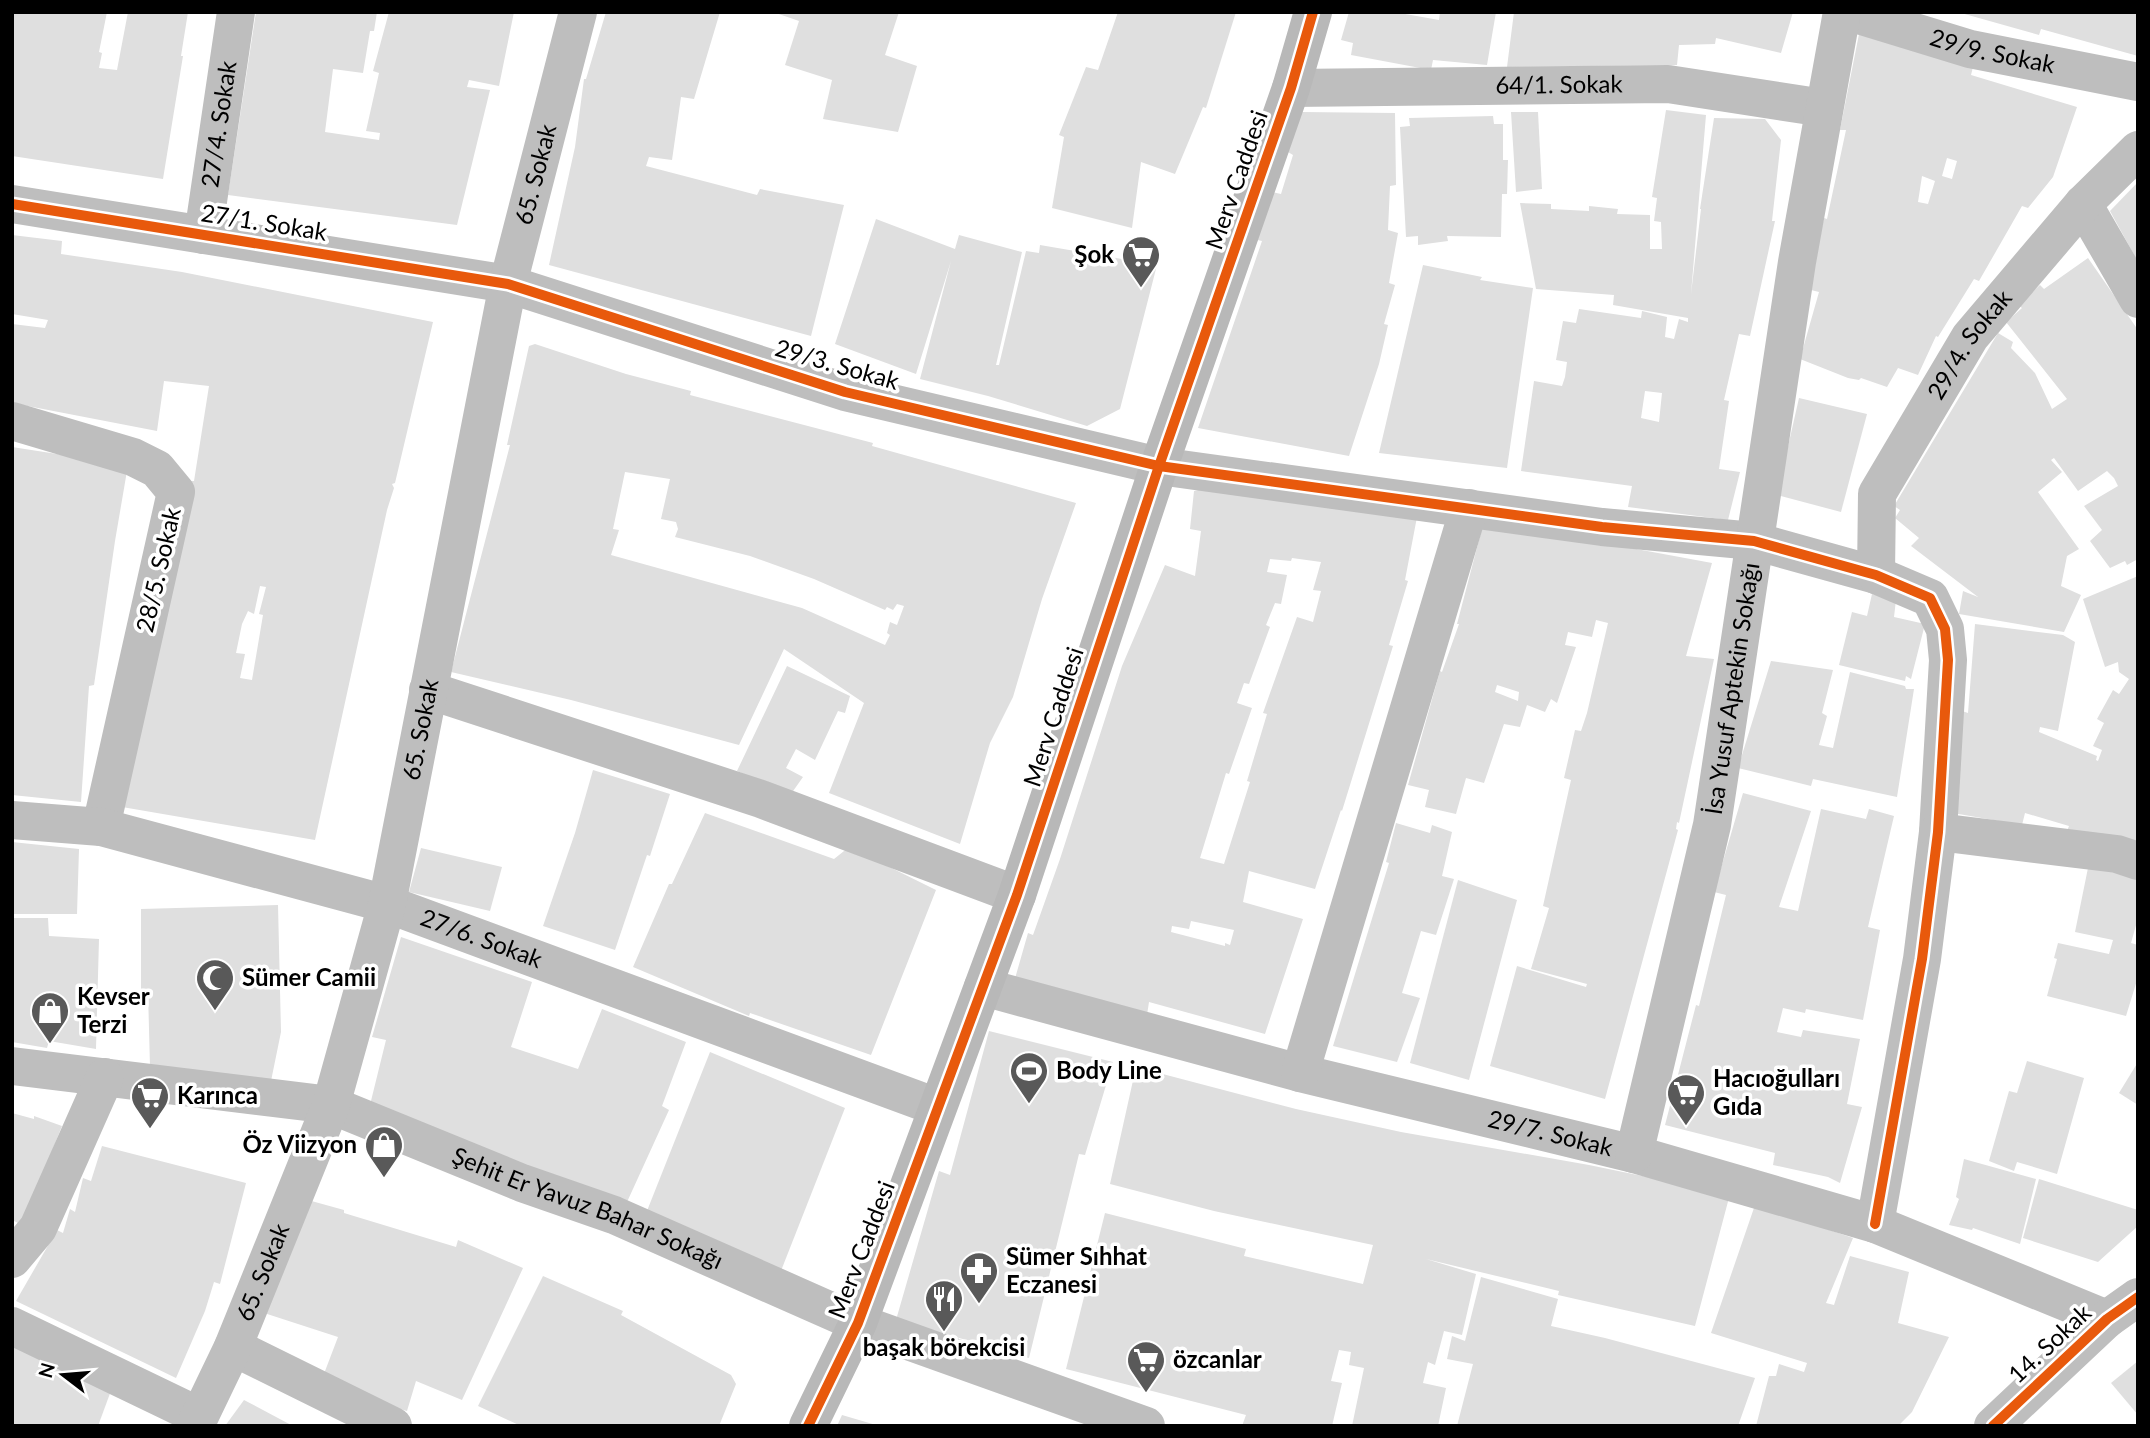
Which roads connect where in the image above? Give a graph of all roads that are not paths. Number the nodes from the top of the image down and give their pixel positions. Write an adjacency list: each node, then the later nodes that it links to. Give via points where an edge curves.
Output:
1 (236, 12): 12 (street, 27/4. Sokak)
2 (578, 12): 13 (street, 65. Sokak)
3 (1312, 12): 7 (main road, Merv Caddesi)
4 (1842, 12): 8 (street, İsa Yusuf Aptekin Sokağı)
5 (1849, 12): 6 (street, 29/9. Sokak, via 1970,49)
6 (2138, 82)
7 (1291, 88): 8 (street, 64/1. Sokak, via 1668,84); 16 (main road, Merv Caddesi)
8 (1824, 108): 18 (street, İsa Yusuf Aptekin Sokağı)
9 (2138, 150): 11 (street, 29/4. Sokak)
10 (12, 204): 12 (street, 27/1. Sokak)
11 (2083, 204): 14 (street); 19 (street, 29/4. Sokak, via 1970,337 1877,494)
12 (203, 235): 13 (street, 27/1. Sokak)
13 (508, 284): 16 (street, 29/3. Sokak, via 845,392); 20 (street, 65. Sokak)
14 (2138, 299)
15 (12, 421): 22 (street, 28/5. Sokak, via 133,457 157,469 176,492)
16 (1159, 466): 17 (street, 29/3. Sokak); 25 (main road, Merv Caddesi)
17 (1469, 508): 18 (street, 29/3. Sokak, via 1602,527); 29 (street)
18 (1754, 541): 19 (street, 29/3. Sokak); 33 (street, İsa Yusuf Aptekin Sokağı, via 1712,825)
19 (1876, 575): 23 (street, 29/3. Sokak, via 1930,598 1945,629 1948,660)
20 (428, 690): 25 (street, via 761,799); 26 (street, 65. Sokak)
21 (12, 820): 22 (street, 27/6. Sokak)
22 (101, 827): 26 (street, 27/6. Sokak)
23 (1938, 832): 24 (street, via 2118,854); 34 (street, 29/3. Sokak, via 1922,959)
24 (2138, 861)
25 (1017, 895): 27 (main road, Merv Caddesi)
26 (387, 904): 31 (street, 65. Sokak); 32 (street, 27/6. Sokak)
27 (983, 987): 29 (street, 29/7. Sokak); 32 (main road, Merv Caddesi)
28 (12, 1066): 30 (street, Şehit Er Yavuz Bahar Sokağı)
29 (1300, 1073): 33 (street, 29/7. Sokak)
30 (105, 1077): 31 (street, Şehit Er Yavuz Bahar Sokağı); 35 (street, via 38,1228)
31 (331, 1105): 37 (street, Şehit Er Yavuz Bahar Sokağı, via 522,1183 614,1215); 39 (street, 65. Sokak)
32 (937, 1107): 37 (main road, Merv Caddesi)
33 (1634, 1154): 34 (street, 29/7. Sokak)
34 (1875, 1224): 36 (street, 29/7. Sokak)
35 (12, 1259)
36 (2123, 1308): 44 (street, 14. Sokak)
37 (858, 1323): 42 (main road, Merv Caddesi); 43 (street, Şehit Er Yavuz Bahar Sokağı)
38 (12, 1326): 40 (street)
39 (233, 1347): 40 (street, 65. Sokak); 41 (street)
40 (197, 1421)
41 (393, 1426)
42 (808, 1426)
43 (1146, 1426)
44 (1993, 1426)

